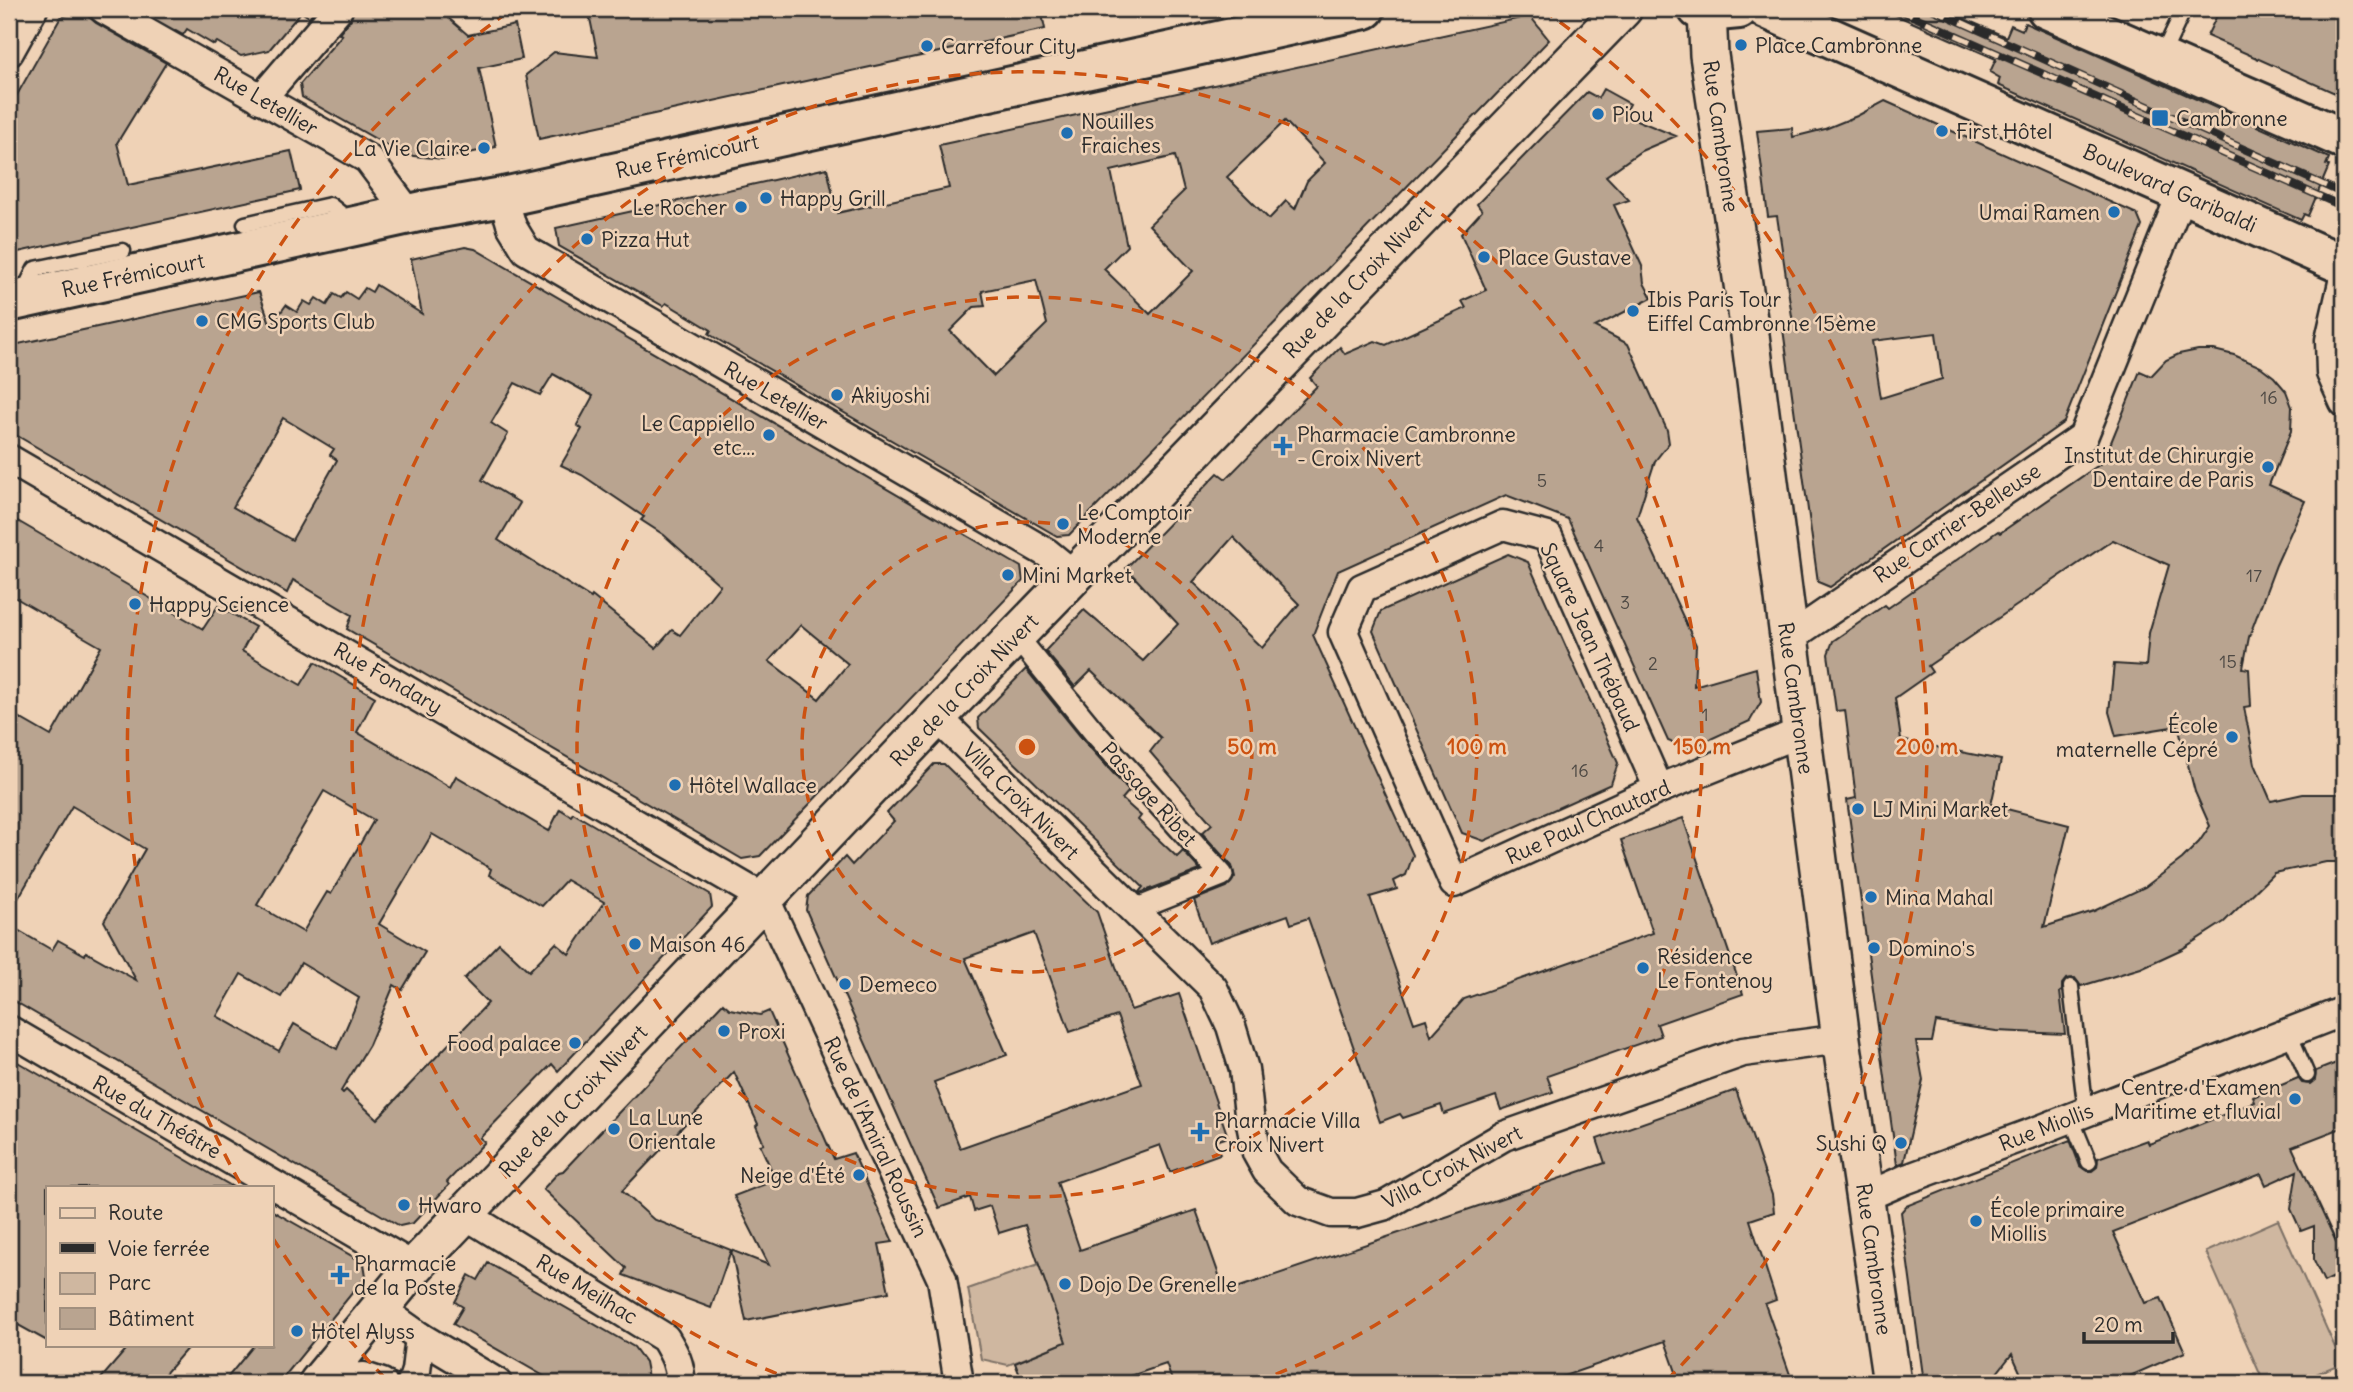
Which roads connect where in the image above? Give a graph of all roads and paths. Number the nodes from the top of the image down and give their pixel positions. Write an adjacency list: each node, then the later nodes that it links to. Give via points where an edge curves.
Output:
1 (33, 9): 10 (street)
2 (103, 9): 12 (street, Rue Letellier)
3 (338, 9): 12 (street)
4 (1365, 9): 15 (main road, Rue Frémicourt)
5 (1623, 9): 25 (street, Rue de la Croix Nivert)
6 (1766, 9): 14 (main road, Boulevard Garibaldi)
7 (2047, 9): 11 (main road)
8 (2184, 9): 11 (lane)
9 (1715, 10): 27 (street, Rue Cambronne, via 1709,55)
10 (9, 52)
11 (2161, 59): 13 (main road)
12 (261, 99): 16 (street, Rue Letellier, via 368,159)
13 (2344, 139)
14 (2182, 193): 20 (main road, Boulevard Garibaldi); 27 (street, Rue Carrier-Belleuse, via 2083,437)
15 (503, 197): 16 (main road, Rue Frémicourt); 25 (street, Rue Letellier, via 512,227 526,250 1047,553)
16 (410, 215): 18 (main road, Rue Frémicourt)
17 (245, 224): 18 (lane, via 330,205)
18 (357, 226): 22 (main road, Rue Frémicourt)
19 (123, 251): 22 (lane, via 35,269)
20 (2344, 265)
21 (2344, 278): 23 (street, via 2330,340 2331,373)
22 (14, 300)
23 (2344, 402)
24 (9, 459): 32 (street, Rue Fondary)
25 (1074, 575): 26 (street, Rue de la Croix Nivert)
26 (1016, 636): 28 (street, Rue de la Croix Nivert); 33 (street, Passage Ribet, via 1222,875)
27 (1788, 639): 29 (street, Rue Cambronne)
28 (937, 717): 32 (street, Rue de la Croix Nivert); 33 (street, Villa Croix Nivert)
29 (1801, 732): 30 (street, Rue Paul Chautard); 38 (street, Rue Cambronne)
30 (1660, 789): 31 (street, Rue Paul Chautard); 31 (street, Square Jean Thébaud, via 1548,537 1503,525 1362,588 1343,632)
31 (1454, 883)
32 (765, 899): 43 (street, Rue de la Croix Nivert); 52 (street, Rue de l'Amiral Roussin, via 942,1279)
33 (1132, 911): 38 (street, Villa Croix Nivert, via 1213,988 1244,1069 1248,1114 1257,1153 1267,1171 1298,1201 1331,1213 1357,1213 1386,1205 1504,1136 1743,1052)
34 (2071, 987): 40 (lane)
35 (2344, 1011): 37 (street, Rue Miollis)
36 (9, 1030): 44 (street, Rue du Théâtre)
37 (2289, 1033): 39 (lane); 40 (street, Rue Miollis)
38 (1841, 1039): 42 (street, Rue Cambronne)
39 (2307, 1075)
40 (2078, 1115): 41 (lane); 42 (street, Rue Miollis)
41 (2089, 1162)
42 (1865, 1197): 53 (street, Rue Cambronne)
43 (466, 1215): 44 (street, Rue de la Croix Nivert); 51 (street, Rue Meilhac, via 665,1338 677,1358)
44 (414, 1268): 45 (street, Rue de la Croix Nivert)
45 (379, 1308): 46 (street); 47 (street, Rue de la Croix Nivert)
46 (420, 1336): 49 (street); 50 (street)
47 (319, 1382): 48 (street, via 364,1377)
48 (382, 1383)
49 (412, 1383)
50 (497, 1383)
51 (680, 1383)
52 (959, 1383)
53 (1892, 1383)

